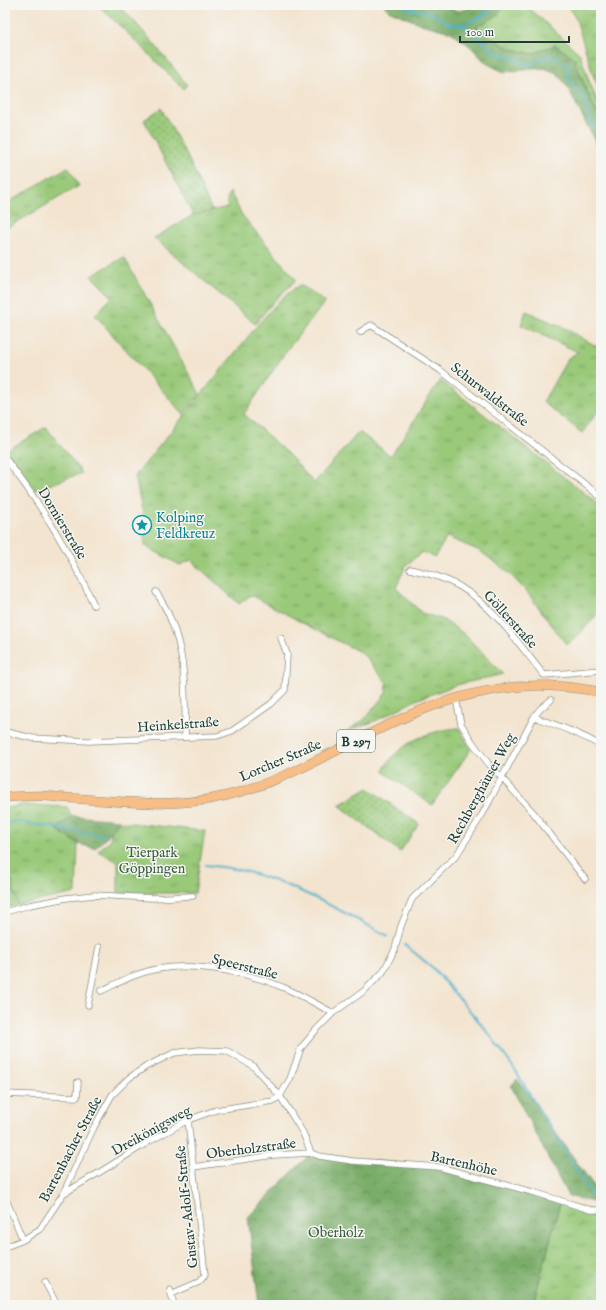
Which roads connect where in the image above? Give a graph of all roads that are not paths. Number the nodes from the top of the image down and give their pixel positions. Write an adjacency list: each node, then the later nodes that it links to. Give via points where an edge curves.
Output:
1 (360, 332): 3 (street, Schurwaldstraße, via 371,325 427,361)
2 (5, 458): 6 (street, Dornierstraße, via 54,528)
3 (601, 497)
4 (410, 569): 8 (street, Göllerstraße, via 448,581 475,597 495,616 544,675)
5 (156, 592): 14 (street, via 170,614 181,652 186,691)
6 (94, 605)
7 (281, 638): 14 (street, Heinkelstraße, via 286,654 285,690 271,704 232,731 217,736)
8 (601, 670)
9 (601, 692): 10 (main road, Lorcher Straße / B 297, via 555,686 526,686)
10 (456, 699): 16 (street, via 460,724 488,763); 17 (main road, Lorcher Straße / B 297, via 400,719 302,769 225,796 198,801 151,804 31,796)
11 (551, 700): 12 (street, Rechberghäuser Weg)
12 (534, 717): 15 (street); 16 (street, Rechberghäuser Weg)
13 (5, 732): 14 (street, Heinkelstraße, via 32,738 89,741)
14 (185, 737)
15 (601, 746)
16 (503, 778): 18 (street); 24 (street, Rechberghäuser Weg, via 456,856 412,899 395,949 383,972 364,991)
17 (5, 797)
18 (585, 879)
19 (193, 896): 20 (street, via 153,898 94,895 30,905)
20 (5, 913)
21 (99, 947): 23 (street)
22 (101, 991): 24 (street, Speerstraße, via 137,974 158,969 212,968 286,989)
23 (88, 1005)
24 (333, 1013): 27 (street, Rechberghäuser Weg, via 301,1048 290,1079)
25 (78, 1082): 26 (street, via 77,1097)
26 (5, 1094)
27 (280, 1096): 28 (street, Dreikönigsweg, via 273,1100 216,1110); 29 (street, Bartenbacher Straße, via 303,1133); 31 (street, Bartenbacher Straße, via 253,1066 227,1051 199,1050 174,1053 129,1078 112,1095)
28 (188, 1120): 30 (street, Gustav-Adolf-Straße); 31 (street, Dreikönigsweg)
29 (311, 1153): 30 (street, Oberholzstraße, via 274,1155); 33 (street, Bartenhöhe, via 353,1161 439,1167 590,1210)
30 (193, 1168): 38 (street, Gustav-Adolf-Straße, via 205,1275 199,1282 170,1291)
31 (63, 1194): 34 (street, Bartenbacher Straße, via 40,1229)
32 (5, 1197): 34 (street)
33 (601, 1210)
34 (23, 1240): 35 (street, Bartenbacher Straße)
35 (5, 1247)
36 (45, 1282): 37 (street)
37 (57, 1305)
38 (174, 1305)

